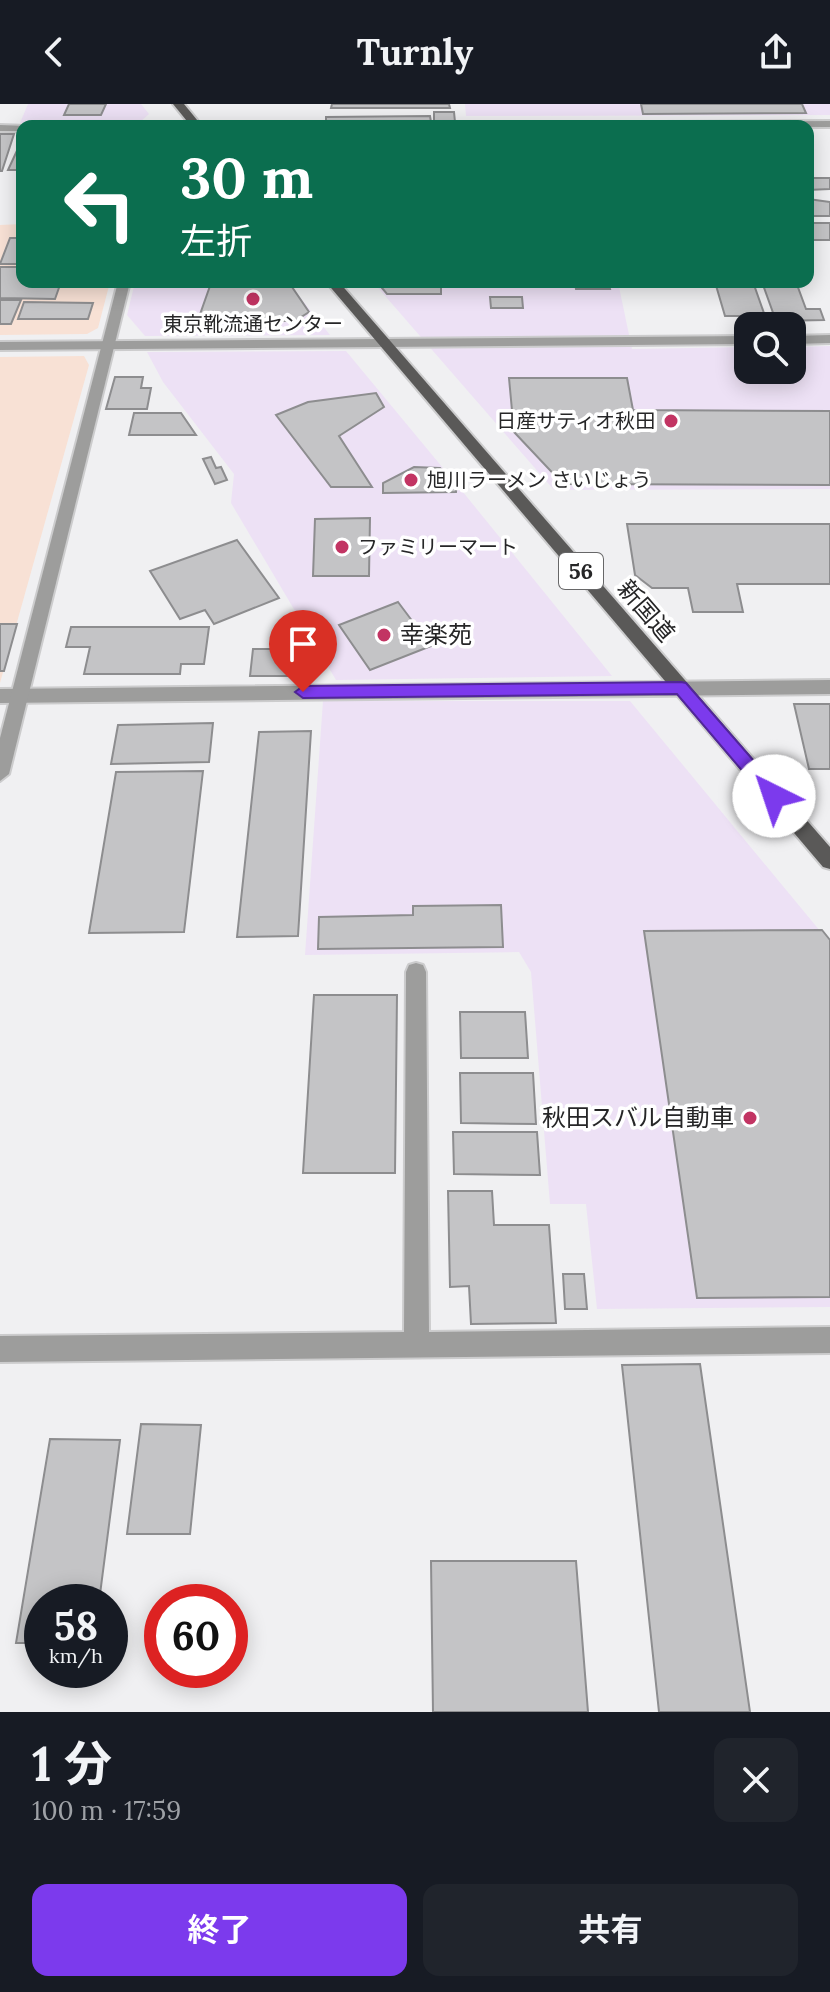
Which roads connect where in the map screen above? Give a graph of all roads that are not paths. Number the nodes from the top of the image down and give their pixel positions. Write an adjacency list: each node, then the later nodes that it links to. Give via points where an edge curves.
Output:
1 (178, 104): 2 (main road)
2 (192, 120)
3 (826, 124): 4 (street)
4 (830, 137)
5 (122, 288): 12 (street)
6 (337, 288): 10 (main road, 新国道 / 56)
7 (830, 339): 9 (street)
8 (734, 340): 10 (street)
9 (806, 340)
10 (387, 345): 12 (street); 14 (main road, 新国道 / 56)
11 (0, 346): 12 (street)
12 (106, 346): 15 (street)
13 (830, 687): 14 (street)
14 (681, 688): 15 (street); 17 (main road, 新国道 / 56)
15 (10, 696): 16 (street)
16 (0, 774)
17 (830, 861)
18 (416, 972): 20 (street)
19 (830, 1340): 20 (street)
20 (417, 1345): 21 (street)
21 (0, 1349)

